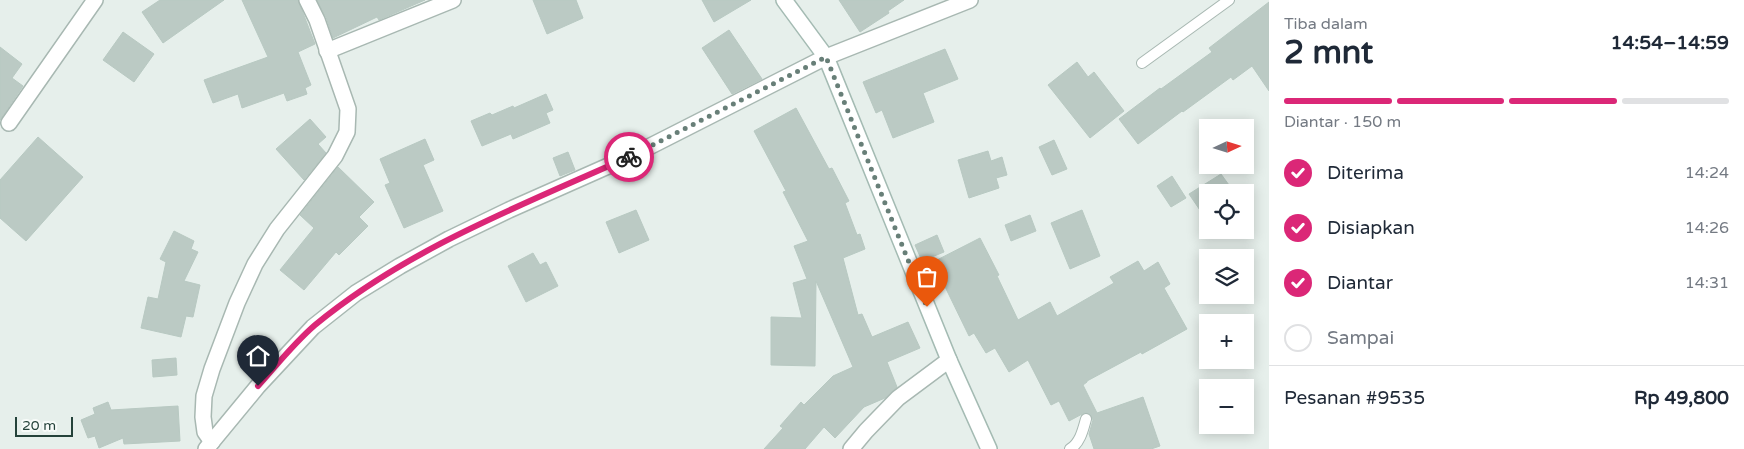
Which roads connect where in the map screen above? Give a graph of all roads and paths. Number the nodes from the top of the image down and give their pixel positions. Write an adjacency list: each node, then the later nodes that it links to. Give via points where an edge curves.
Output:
1 (95, 0): 10 (street)
2 (307, 0): 7 (street)
3 (452, 0): 7 (street)
4 (784, 0): 8 (street)
5 (970, 0): 8 (street)
6 (1229, 0): 9 (lane)
7 (327, 51): 13 (street, via 348,109 347,132 334,156 254,264 204,396 203,417)
8 (826, 57): 11 (street); 13 (street, via 633,155 449,239 356,293 313,327 258,386)
9 (1142, 64)
10 (9, 123)
11 (949, 360): 14 (street, via 898,398); 15 (street)
12 (1086, 419): 16 (lane, via 1082,433)
13 (209, 446)
14 (851, 449)
15 (989, 449)
16 (1070, 449)

